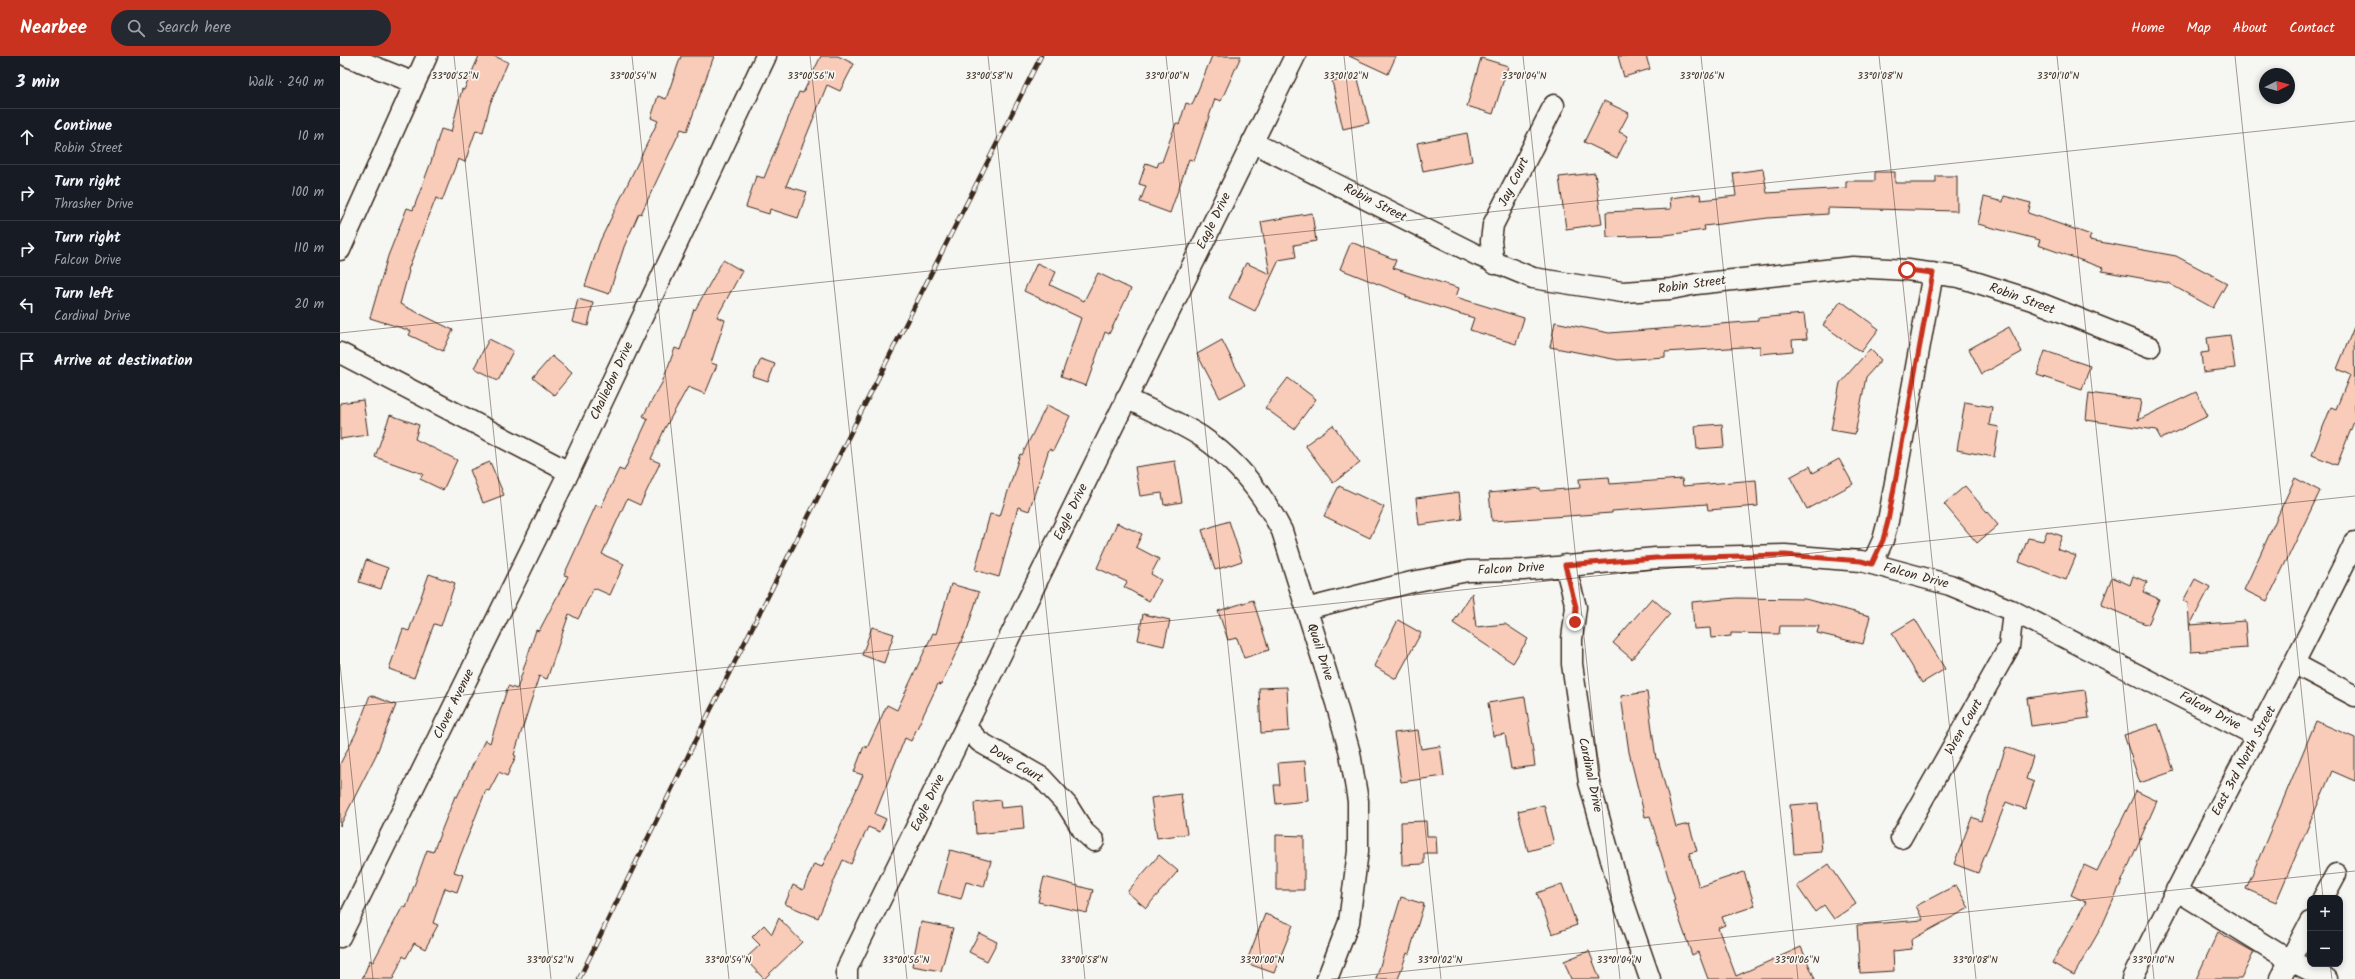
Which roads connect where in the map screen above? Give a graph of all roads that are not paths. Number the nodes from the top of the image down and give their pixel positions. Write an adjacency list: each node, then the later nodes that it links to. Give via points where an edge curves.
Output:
1 (347, 56): 5 (street)
2 (427, 56): 5 (street)
3 (766, 56): 14 (street, Challedon Drive)
4 (1295, 56): 7 (street, Eagle Drive)
5 (415, 84): 8 (street)
6 (1554, 105): 9 (street, Jay Court, via 1493,225 1491,242)
7 (1252, 142): 9 (street, Robin Street); 13 (street, Eagle Drive)
8 (340, 250)
9 (1494, 264): 10 (street, Robin Street, via 1532,278 1622,292 1671,289 1853,267)
10 (1933, 273): 11 (street, Robin Street, via 1959,277 2032,300); 16 (street, via 1888,521)
11 (2150, 348)
12 (340, 353): 14 (street)
13 (1126, 398): 18 (street, Quail Drive, via 1201,437 1237,466 1254,485 1282,531); 22 (street, Eagle Drive)
14 (569, 472): 30 (street, Clover Avenue)
15 (2355, 542): 20 (street, East 3rd North Street)
16 (1872, 564): 17 (street, Falcon Drive, via 1785,555 1656,558); 19 (street, Falcon Drive, via 1950,585)
17 (1565, 565): 18 (street, Falcon Drive, via 1523,570 1468,571 1412,582); 34 (street, Cardinal Drive, via 1576,607 1572,664 1589,782 1621,895)
18 (1306, 609): 33 (street, Quail Drive, via 1350,753 1358,808 1358,851 1349,922)
19 (2013, 611): 23 (street, Falcon Drive); 24 (street, Wren Court, via 2009,647)
20 (2295, 664): 21 (street); 23 (street, East 3rd North Street)
21 (2355, 696)
22 (965, 727): 25 (street, Dove Court, via 980,742 1041,777 1067,805 1084,832); 32 (street, Eagle Drive)
23 (2257, 736): 27 (street, East 3rd North Street)
24 (1901, 838)
25 (1094, 841)
26 (2336, 874): 28 (street)
27 (2176, 890): 31 (street); 35 (street, East 3rd North Street)
28 (2325, 895)
29 (2307, 927): 31 (street)
30 (340, 937)
31 (2289, 960): 36 (street); 37 (street)
32 (847, 973)
33 (1327, 979)
34 (1650, 979)
35 (2132, 979)
36 (2280, 979)
37 (2327, 979)

